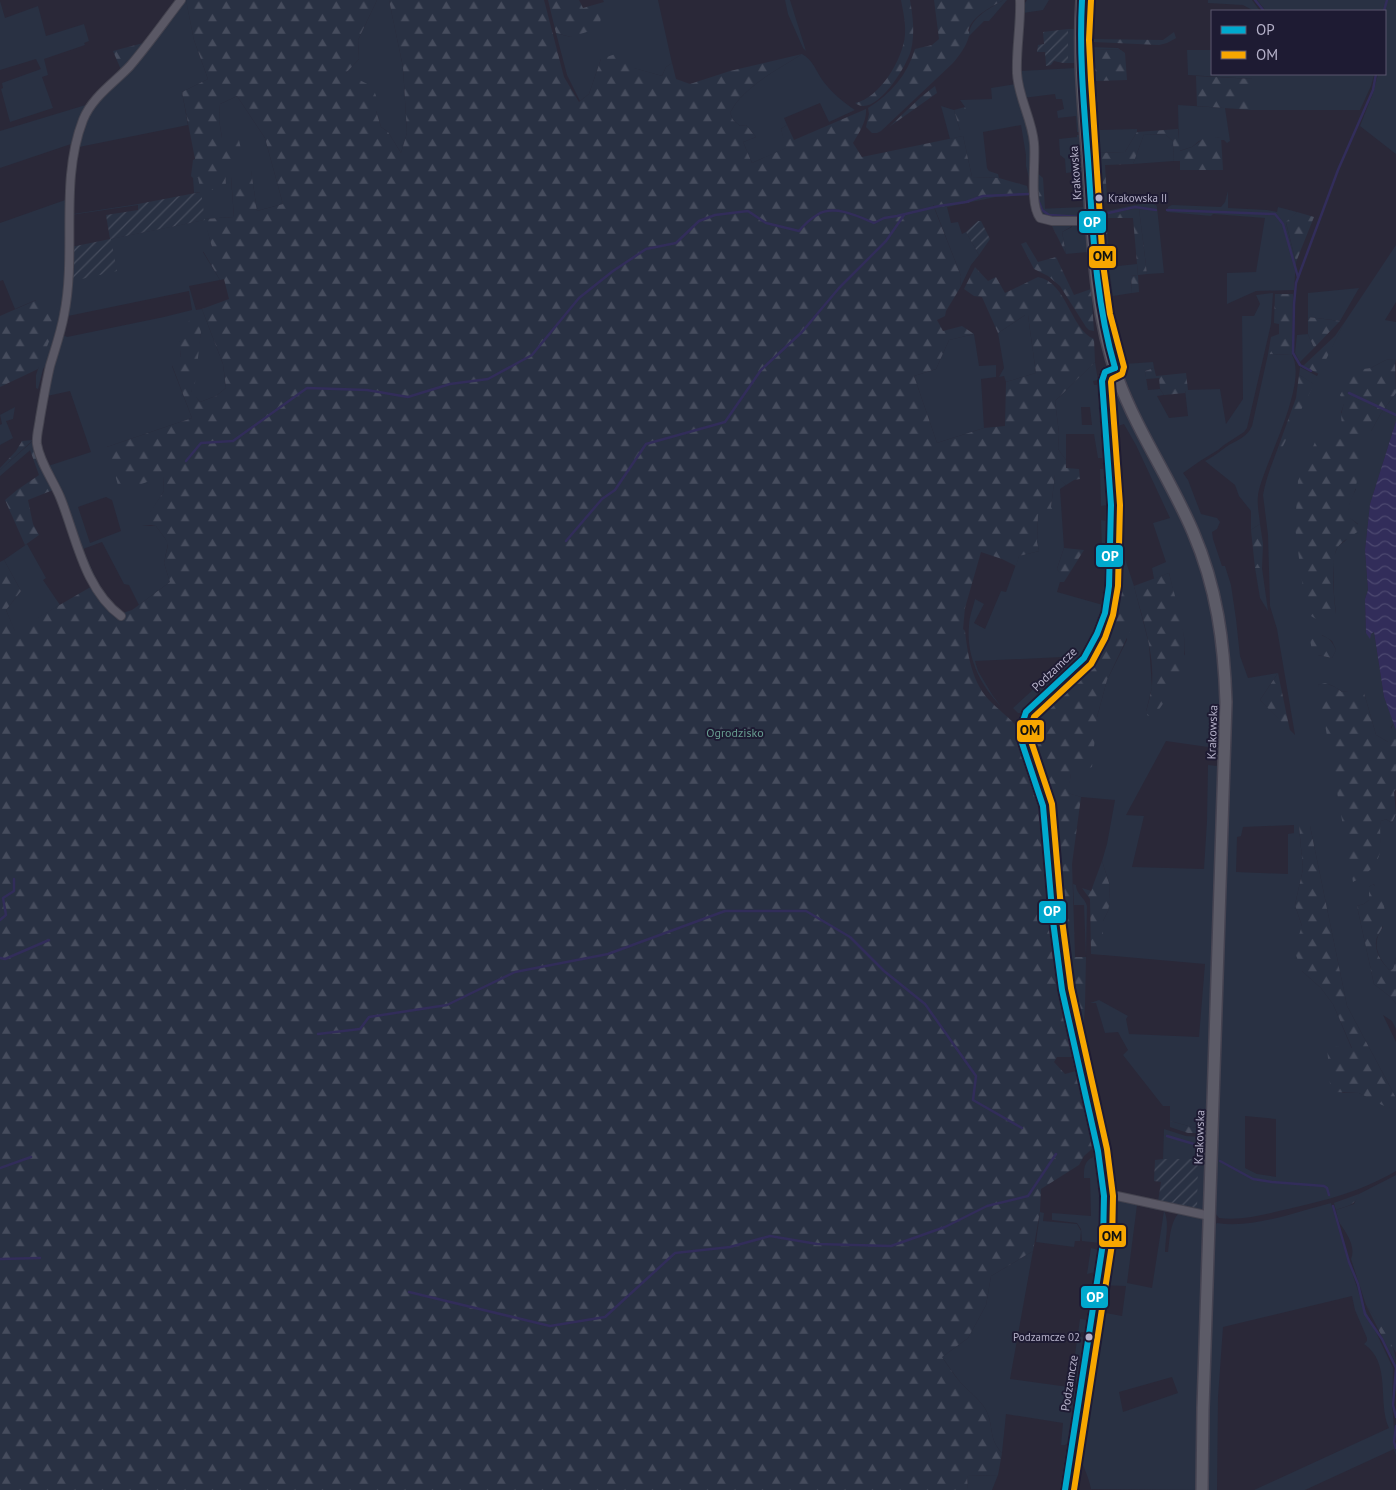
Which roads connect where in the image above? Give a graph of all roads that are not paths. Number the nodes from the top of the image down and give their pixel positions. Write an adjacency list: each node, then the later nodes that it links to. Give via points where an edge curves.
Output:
1 (181, 0): 6 (street, via 129,67 88,109 81,127 71,179 65,315 50,367 37,438 40,454 88,572 104,598)
2 (1020, 0): 4 (street, via 1017,75 1033,134 1036,212 1040,218 1048,220)
3 (1082, 0): 4 (main road, Krakowska, via 1081,54)
4 (1092, 221): 5 (main road, Krakowska, via 1098,304)
5 (1114, 368): 7 (street, Podzamcze, via 1105,372 1102,381 1111,505 1105,613 1084,658 1029,709 1022,720 1020,732 1043,806 1062,990 1098,1151); 8 (main road, Krakowska, via 1134,417 1200,549 1217,608 1225,658)
6 (121, 616)
7 (1104, 1196): 8 (street); 9 (street, Podzamcze, via 1103,1243)
8 (1210, 1216): 10 (main road, Krakowska)
9 (1065, 1490)
10 (1202, 1490)

